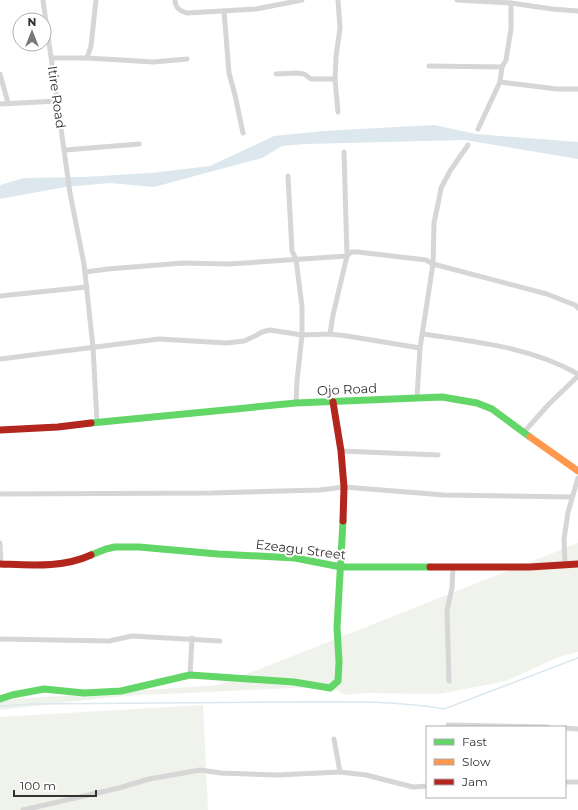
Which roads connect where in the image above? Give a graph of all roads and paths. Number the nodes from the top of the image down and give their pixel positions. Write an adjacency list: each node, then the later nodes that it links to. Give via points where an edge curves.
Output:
1 (44, 0): 12 (street, Itire Road)
2 (96, 0): 13 (street, via 91,46)
3 (175, 0): 10 (street, via 177,8 181,11)
4 (302, 0): 7 (street)
5 (338, 0): 19 (street, via 340,28)
6 (457, 0): 8 (street)
7 (286, 2): 10 (street, via 256,9)
8 (505, 2): 9 (street)
9 (512, 3): 11 (street); 16 (street, via 512,28 506,60)
10 (224, 11): 27 (street, via 229,72)
11 (578, 11)
12 (52, 58): 13 (street); 22 (street, Itire Road)
13 (87, 58): 14 (street, via 154,62)
14 (187, 59)
15 (429, 66): 16 (street)
16 (502, 67): 20 (street)
17 (0, 74): 24 (street)
18 (276, 74): 19 (street, via 297,73 311,79)
19 (335, 79): 25 (street)
20 (500, 82): 21 (street); 26 (street)
21 (578, 89)
22 (58, 101): 24 (street); 30 (street, Itire Road)
23 (0, 104): 24 (street)
24 (8, 104)
25 (338, 112)
26 (478, 129)
27 (243, 133)
28 (139, 144): 30 (street)
29 (468, 144): 35 (street, via 441,188 434,224)
30 (65, 150): 36 (street, Itire Road, via 73,212)
31 (344, 152): 33 (street)
32 (288, 176): 34 (street, via 292,251)
33 (346, 256): 34 (street); 35 (street, via 351,252 358,252 426,260); 40 (street)
34 (296, 258): 36 (street, via 260,263 183,263); 42 (street, via 302,307)
35 (433, 264): 39 (street, via 547,294); 41 (street)
36 (85, 272): 37 (street, Itire Road)
37 (87, 287): 38 (street); 43 (street, Itire Road)
38 (0, 296)
39 (578, 308)
40 (330, 334): 42 (street); 44 (street)
41 (423, 334): 44 (street); 46 (street, via 488,343 546,358)
42 (302, 335): 43 (street, via 270,330 244,341 227,343 159,339); 49 (street)
43 (93, 347): 45 (street); 50 (street, Itire Road)
44 (420, 348): 47 (street)
45 (0, 359)
46 (578, 375): 52 (street)
47 (417, 398): 48 (street, Ojo Road); 52 (street, Ojo Road, via 442,397 477,403 492,409)
48 (333, 402): 49 (street, Ojo Road); 53 (street)
49 (296, 404): 50 (street, Ojo Road)
50 (97, 422): 51 (street, Ojo Road)
51 (0, 430)
52 (524, 432): 55 (street, Ojo Road)
53 (341, 451): 54 (street); 57 (street)
54 (438, 455)
55 (578, 471)
56 (578, 478): 59 (street)
57 (344, 487): 58 (street, via 212,493); 59 (street, via 437,495); 64 (street)
58 (0, 494)
59 (572, 497): 62 (street, via 564,539)
60 (0, 543): 61 (street)
61 (0, 564): 64 (street, Ezeagu Street, via 68,563 106,549 139,547 295,558)
62 (565, 564): 63 (street, Ezeagu Street); 65 (street, Ezeagu Street, via 530,567)
63 (578, 564)
64 (341, 567): 65 (street, Ezeagu Street); 69 (street, via 337,627 338,681 330,688 294,682)
65 (453, 567): 70 (street, via 447,610)
66 (192, 638): 67 (street, via 132,636 109,640); 68 (street); 69 (street)
67 (0, 639)
68 (220, 641)
69 (190, 675): 71 (street, via 121,691 84,693 44,689)
70 (449, 681)
71 (0, 699)
72 (448, 725): 73 (street)
73 (498, 726)
74 (566, 728): 75 (street)
75 (578, 729)
76 (334, 739): 77 (street)
77 (340, 772): 80 (street, via 366,775 413,787); 81 (street, via 276,775 200,770 149,779)
78 (566, 782): 79 (street)
79 (578, 782)
80 (426, 786)
81 (23, 810)

